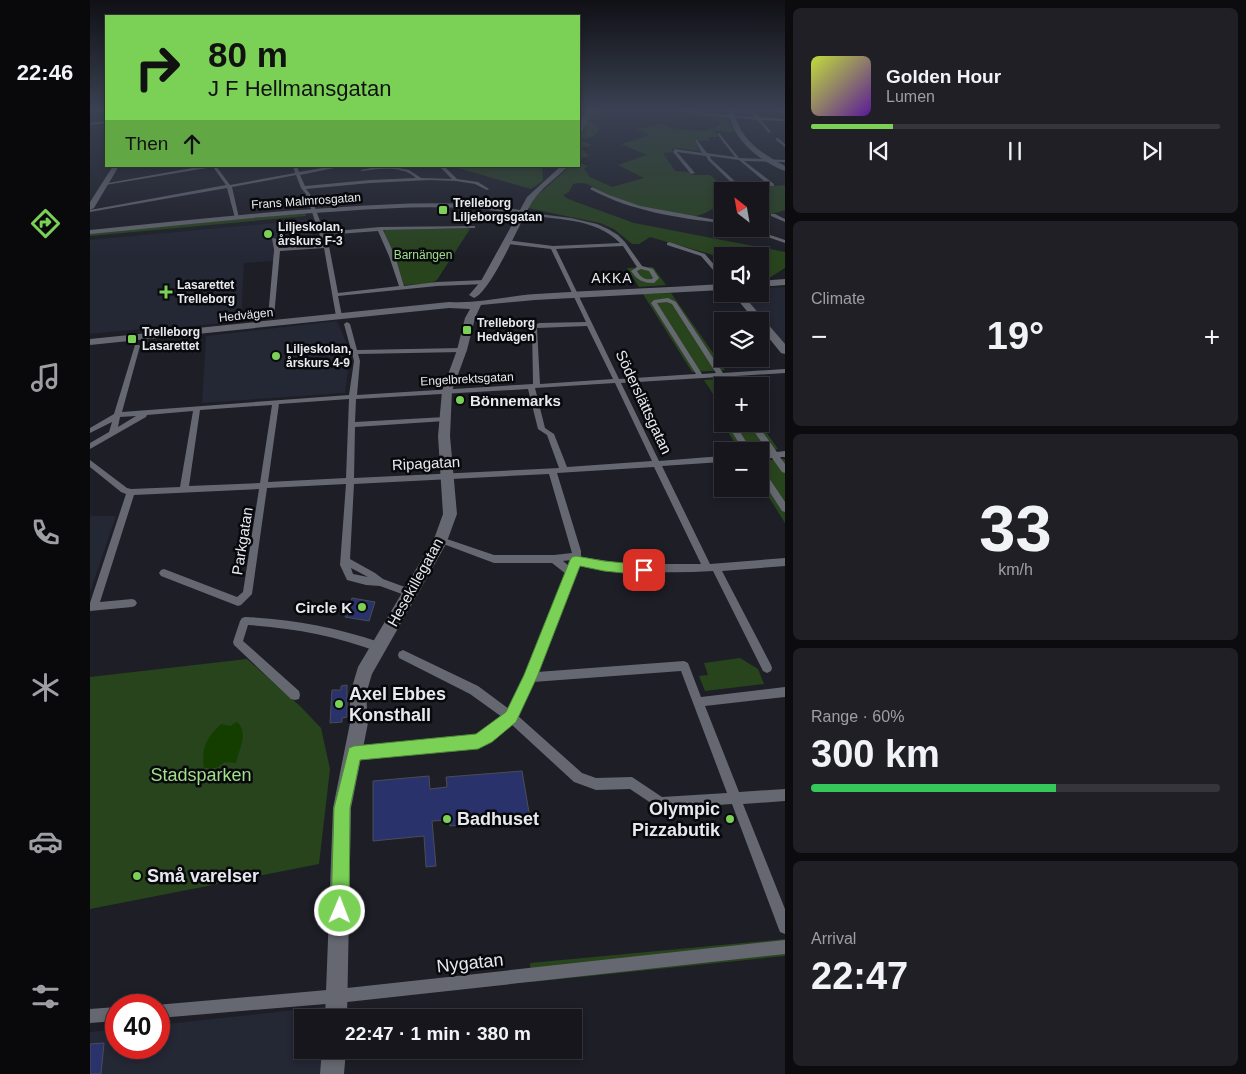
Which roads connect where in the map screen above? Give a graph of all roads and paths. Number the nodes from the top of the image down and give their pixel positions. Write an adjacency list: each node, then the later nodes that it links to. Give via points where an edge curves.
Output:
1 (683, 160): 20 (street)
2 (710, 160): 24 (street)
3 (739, 160): 26 (street)
4 (743, 160): 6 (street)
5 (783, 160): 6 (street)
6 (772, 161): 16 (street)
7 (118, 167): 25 (street)
8 (207, 167): 25 (street)
9 (214, 167): 27 (street)
10 (295, 167): 19 (street)
11 (304, 167): 18 (street)
12 (336, 167): 18 (street)
13 (358, 167): 17 (street)
14 (441, 167): 22 (street)
15 (564, 167): 34 (street, Hesekillegatan, via 533,195)
16 (785, 169)
17 (362, 170): 21 (street, via 403,170); 23 (street)
18 (306, 172): 19 (street)
19 (298, 173): 27 (street); 28 (street)
20 (693, 173)
21 (419, 179): 22 (street); 23 (street)
22 (456, 180): 30 (street, via 474,182)
23 (368, 181): 28 (street)
24 (734, 182)
25 (105, 184): 31 (street)
26 (772, 185)
27 (228, 186): 32 (street); 36 (street)
28 (303, 188): 33 (street)
29 (592, 188): 37 (street, via 611,199 638,208)
30 (487, 189)
31 (90, 208)
32 (90, 211)
33 (314, 213): 34 (street, Frans Malmrosgatan, via 436,210); 36 (street, Frans Malmrosgatan); 42 (street); 44 (street, Frans Malmrosgatan)
34 (523, 213): 46 (street, Hesekillegatan); 48 (street, Frans Malmrosgatan, via 592,225 618,237)
35 (773, 215): 38 (street)
36 (237, 218): 41 (street, Frans Malmrosgatan)
37 (714, 221)
38 (785, 221)
39 (473, 227): 40 (street)
40 (380, 229): 42 (street); 59 (street)
41 (90, 232)
42 (322, 234): 50 (street)
43 (769, 236): 47 (street)
44 (90, 237)
45 (274, 239): 52 (street)
46 (507, 242): 51 (street); 55 (street, Hesekillegatan)
47 (785, 242)
48 (624, 244): 51 (street); 53 (street, Frans Malmrosgatan)
49 (669, 244): 54 (street, via 703,255)
50 (326, 246): 52 (street); 61 (street)
51 (553, 248): 60 (street, Söderslättsgatan)
52 (277, 250): 66 (street)
53 (640, 267)
54 (714, 268)
55 (485, 282): 59 (street); 62 (street, Hesekillegatan)
56 (785, 284): 57 (street)
57 (769, 285)
58 (714, 287): 60 (street, Hedvägen)
59 (402, 288): 61 (street)
60 (574, 294): 62 (street, Hedvägen); 70 (street, Söderslättsgatan)
61 (334, 295): 67 (street)
62 (479, 299): 64 (street, Hedvägen); 68 (street, Hesekillegatan)
63 (744, 302): 65 (street)
64 (463, 303): 67 (street, Hedvägen); 68 (street)
65 (752, 312)
66 (271, 316)
67 (339, 316): 72 (street, Hedvägen)
68 (470, 318): 74 (street, Hesekillegatan)
69 (347, 324): 76 (street)
70 (590, 324): 80 (street, Söderslättsgatan); 81 (street, via 534,327)
71 (769, 332): 75 (street)
72 (90, 342)
73 (137, 346): 87 (street)
74 (462, 350): 76 (street); 82 (street, Hesekillegatan)
75 (785, 351)
76 (356, 352): 83 (street)
77 (785, 371): 78 (street, Engelbrektsgatan)
78 (721, 375): 79 (street, Engelbrektsgatan); 79 (street, via 674,303 656,301 654,303)
79 (700, 376): 80 (street, Engelbrektsgatan)
80 (617, 381): 81 (street, Engelbrektsgatan); 99 (street, Söderslättsgatan)
81 (534, 386): 82 (street, Engelbrektsgatan); 100 (street, via 542,429 550,434)
82 (448, 391): 83 (street, Engelbrektsgatan); 88 (street, Hesekillegatan)
83 (353, 397): 84 (street, Engelbrektsgatan); 89 (street)
84 (276, 402): 85 (street, Engelbrektsgatan); 105 (street, Parkgatan)
85 (197, 408): 86 (street, Engelbrektsgatan); 107 (street)
86 (150, 412): 87 (street, Engelbrektsgatan); 92 (street, Engelbrektsgatan)
87 (118, 415): 90 (street, Engelbrektsgatan); 92 (street)
88 (446, 419): 89 (street); 103 (street, Hesekillegatan)
89 (351, 425): 104 (street)
90 (90, 432)
91 (759, 432): 96 (street)
92 (112, 433): 93 (street, Engelbrektsgatan)
93 (90, 446)
94 (785, 454): 96 (street)
95 (769, 455): 96 (street)
96 (775, 455): 101 (street)
97 (714, 460): 99 (street, Ripagatan)
98 (90, 463): 108 (street)
99 (657, 464): 100 (street, Ripagatan); 114 (street, Söderslättsgatan)
100 (564, 470): 102 (street, Ripagatan)
101 (785, 470)
102 (552, 471): 103 (street, Ripagatan); 111 (street)
103 (447, 476): 104 (street, Ripagatan); 110 (street, Hesekillegatan, via 450,514)
104 (350, 481): 105 (street, Ripagatan); 117 (street, via 346,571 350,577 380,582)
105 (265, 484): 107 (street, Ripagatan); 116 (street, Parkgatan, via 244,599 238,602)
106 (769, 485): 109 (street)
107 (184, 489): 108 (street, Ripagatan)
108 (131, 492): 119 (street)
109 (785, 509)
110 (441, 540): 112 (street, via 494,559); 117 (street, Hesekillegatan)
111 (576, 558): 112 (street); 114 (street, via 630,569); 115 (street)
112 (554, 559): 115 (street)
113 (785, 562): 114 (street)
114 (712, 568): 122 (street, Söderslättsgatan)
115 (571, 573): 123 (street)
116 (164, 574)
117 (410, 593): 120 (street, Hesekillegatan)
118 (132, 603): 119 (street)
119 (92, 607)
120 (379, 646): 125 (street, via 319,628 245,621 238,642); 128 (street, Hesekillegatan, via 364,672 358,694)
121 (403, 654): 127 (street, via 474,690)
122 (767, 668)
123 (530, 677): 126 (street, via 684,666); 127 (street)
124 (785, 692): 126 (street)
125 (295, 695)
126 (698, 702): 130 (street)
127 (511, 717): 128 (street, via 478,742); 130 (street, via 578,778 596,784 632,782 660,803)
128 (354, 753): 133 (street, Hesekillegatan, via 342,808)
129 (785, 795): 130 (street)
130 (736, 799): 131 (street)
131 (785, 928)
132 (785, 947): 133 (street, Nygatan)
133 (337, 1007): 134 (street, Nygatan)
134 (170, 1010)
135 (105, 1015): 136 (street)
136 (90, 1016)
137 (333, 1059): 138 (street)
138 (332, 1074)

